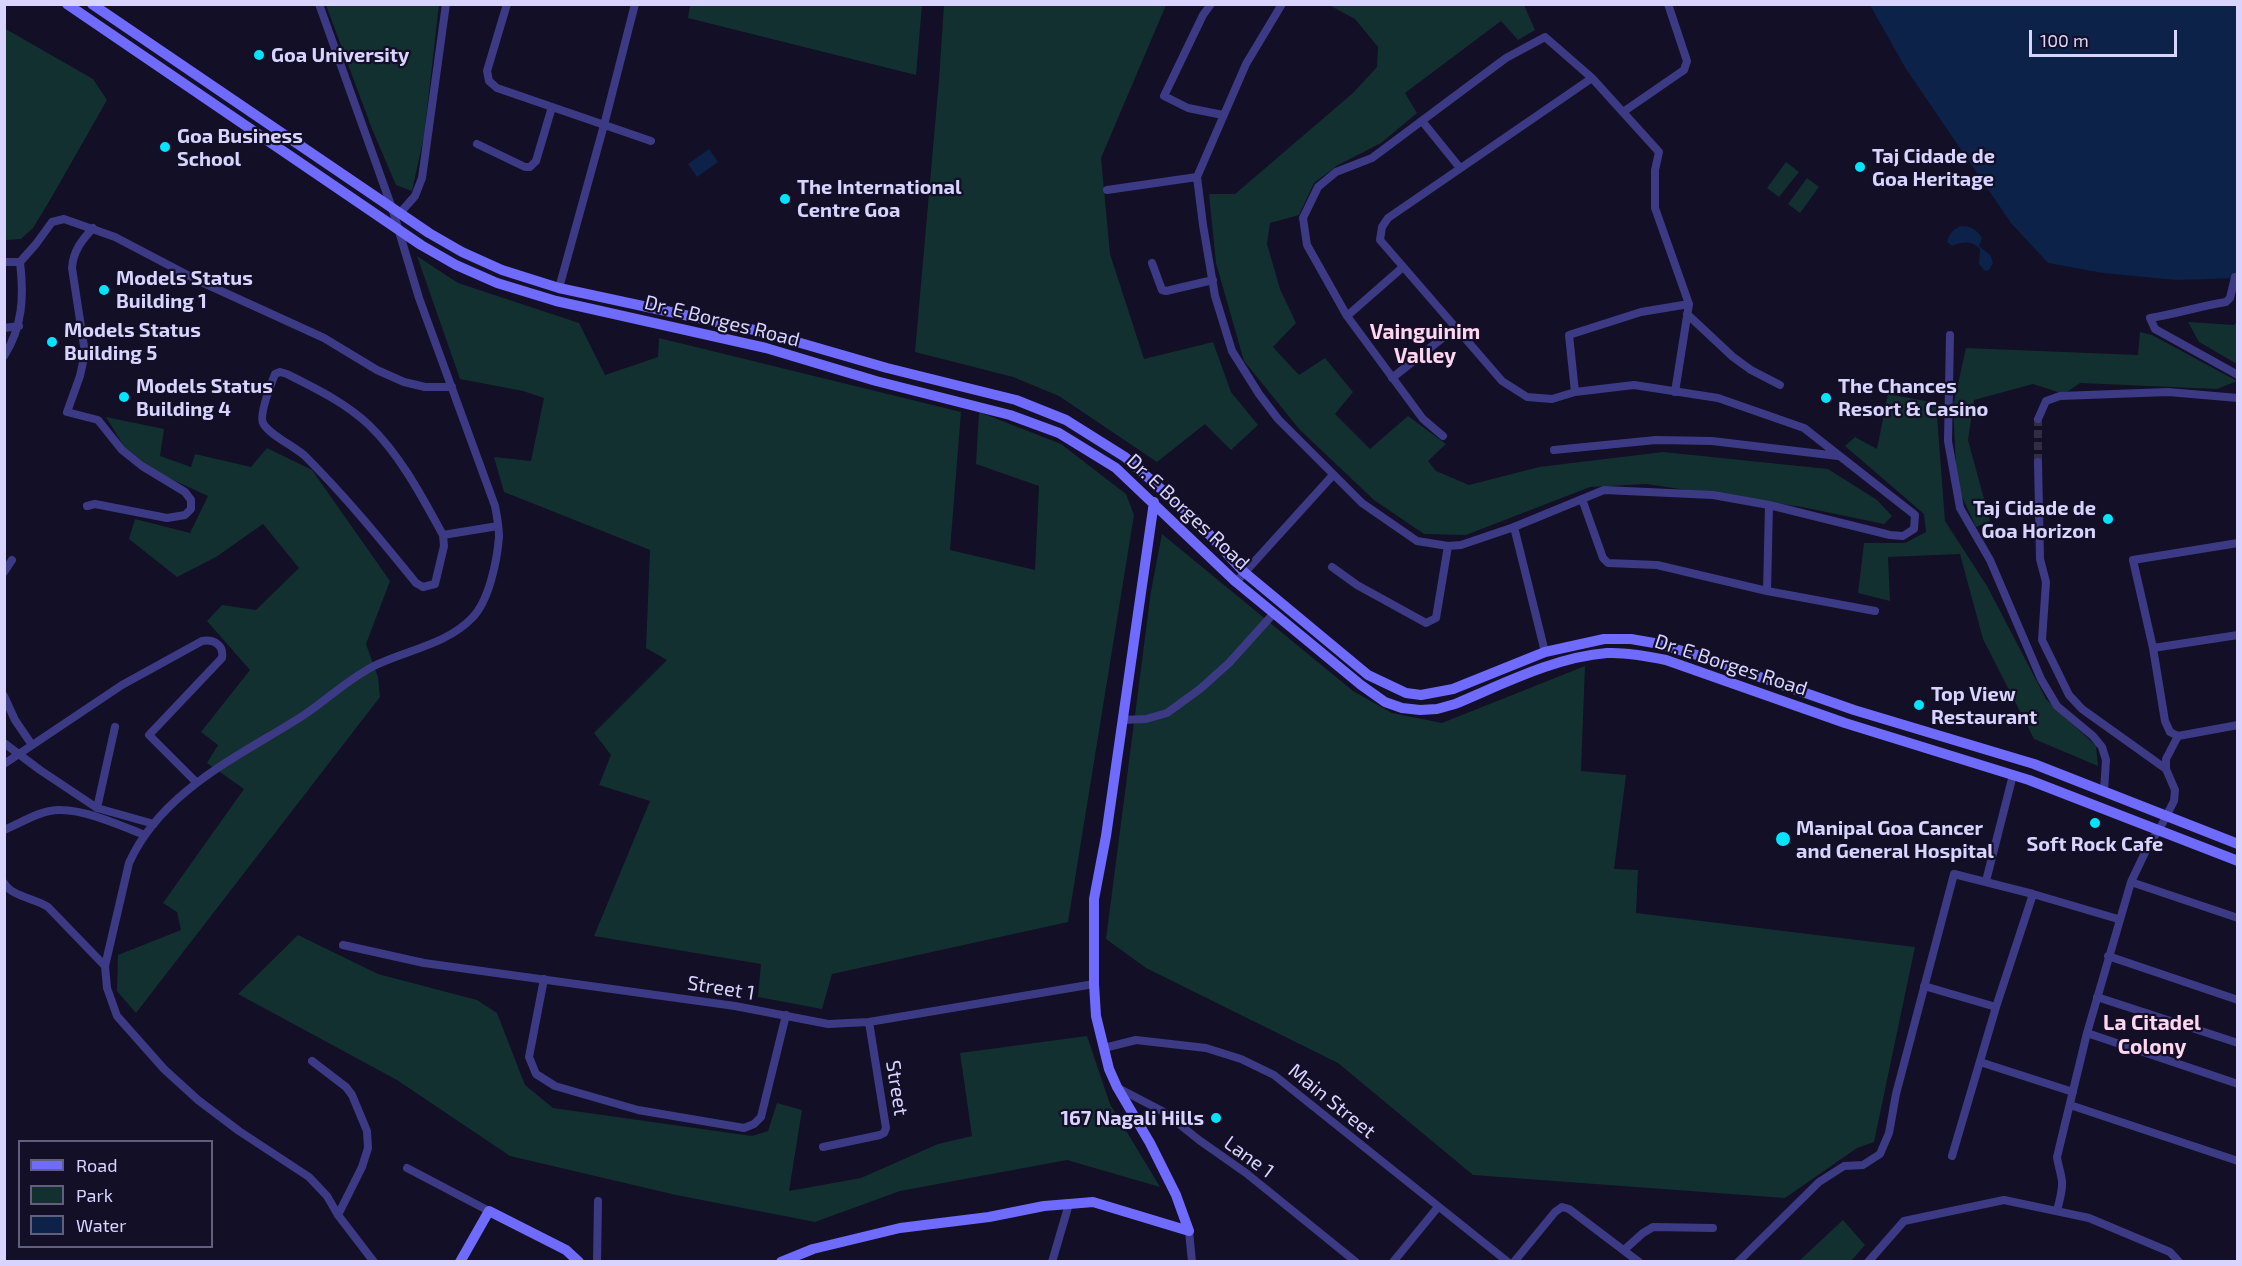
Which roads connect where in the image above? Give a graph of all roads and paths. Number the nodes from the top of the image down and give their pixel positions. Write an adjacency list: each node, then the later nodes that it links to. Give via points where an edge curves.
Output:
1 (67, 4): 23 (main road, Dr. E Borges Road)
2 (92, 4): 21 (main road, Dr. E Borges Road)
3 (319, 4): 21 (street)
4 (446, 4): 21 (street, via 422,178 415,196)
5 (507, 4): 11 (street, via 487,71 489,81 497,88)
6 (635, 4): 15 (street)
7 (1211, 4): 13 (street, via 1164,96 1188,108)
8 (1282, 4): 13 (street, via 1246,64)
9 (1668, 4): 12 (street, via 1687,61 1684,70)
10 (1592, 78): 12 (street); 14 (street, via 1545,37 1506,58); 18 (street)
11 (552, 107): 15 (street); 17 (street, via 536,161 530,167)
12 (1623, 112): 31 (street, via 1659,152 1655,208)
13 (1223, 115): 19 (street)
14 (1422, 121): 18 (street); 33 (street, via 1372,158 1336,171 1318,187 1303,218 1307,245)
15 (604, 125): 16 (street); 30 (street)
16 (651, 141)
17 (477, 144)
18 (1460, 168): 27 (street, via 1388,218 1382,227 1380,240)
19 (1197, 177): 20 (street); 29 (street)
20 (1107, 190)
21 (396, 211): 23 (street); 30 (main road, Dr. E Borges Road, via 462,252)
22 (93, 228): 25 (street, via 64,219 52,222); 42 (street, via 324,338 404,382); 55 (street, via 72,260 85,353 67,412 98,420 122,450 185,492 191,509 186,515 167,518 95,504)
23 (397, 229): 42 (street); 53 (main road, Dr. E Borges Road, via 456,265 497,283 556,301 766,348 1010,415 1059,433 1116,468)
24 (4, 262): 25 (street)
25 (20, 262): 34 (street)
26 (1152, 263): 29 (street, via 1162,290)
27 (1403, 267): 33 (street); 36 (street)
28 (2235, 277): 39 (street, via 2226,302 2150,318 2155,329)
29 (1213, 280): 51 (street, via 1232,351 1253,386 1278,419)
30 (559, 288): 64 (main road, Dr. E Borges Road, via 759,331 1017,400 1066,420 1125,457 1196,520)
31 (1689, 304): 32 (street); 43 (street, via 1641,312 1569,334)
32 (1687, 314): 41 (street, via 1733,357); 44 (street)
33 (1347, 316): 40 (street)
34 (19, 326): 35 (street); 38 (street)
35 (4, 328)
36 (1455, 328): 40 (street); 43 (street, via 1502,381 1527,397 1552,399)
37 (1950, 334): 84 (street, via 1948,441 1960,508 1990,560 2041,679 2057,706 2102,747 2106,760)
38 (4, 356)
39 (2238, 375)
40 (1392, 378): 47 (street, via 1423,419)
41 (1780, 385)
42 (452, 387): 56 (street, via 495,506)
43 (1575, 392): 44 (street, via 1634,385)
44 (1675, 392): 49 (street, via 1718,398 1804,428)
45 (2238, 398): 46 (street, via 2168,392 2060,396 2046,401)
46 (2038, 419)
47 (1443, 436)
48 (1554, 450): 49 (street, via 1656,440 1712,441)
49 (1839, 456): 54 (street, via 1915,515 1914,529 1903,536 1890,535)
50 (2038, 462): 81 (street, via 2040,559 2046,582 2042,640 2069,695 2082,709)
51 (1333, 475): 60 (street, via 1362,503 1417,541); 64 (street)
52 (1582, 499): 54 (street, via 1604,490 1713,495); 57 (street); 66 (street, via 1608,563 1657,565)
53 (1154, 502): 65 (main road, Dr. E Borges Road); 73 (main road)
54 (1769, 505): 66 (street)
55 (87, 506)
56 (498, 526): 58 (street); 83 (street, via 488,591 473,617 451,635 355,676 306,714)
57 (1514, 527): 60 (street); 71 (street)
58 (443, 535): 58 (street, via 438,577 435,584 423,587 310,461 266,428 262,414 275,374 287,374 327,394 368,424 412,478)
59 (2238, 543): 70 (street, via 2133,560)
60 (1448, 546): 62 (street, via 1436,618 1426,623)
61 (12, 560): 63 (street)
62 (1332, 567)
63 (4, 572)
64 (1244, 573): 65 (street); 71 (main road, Dr. E Borges Road, via 1368,675 1406,693 1421,695 1452,689)
65 (1236, 582): 68 (main road, Dr. E Borges Road)
66 (1767, 591): 67 (street)
67 (1875, 611)
68 (1274, 613): 73 (street, via 1200,690 1167,713); 82 (main road, Dr. E Borges Road, via 1361,685 1385,702 1402,708 1437,709 1455,704 1561,662 1607,653 1640,654)
69 (2238, 635): 70 (street)
70 (2153, 648): 76 (street, via 2165,721 2170,732)
71 (1545, 652): 84 (main road, Dr. E Borges Road, via 1604,639 1654,643 1854,710 2034,764)
72 (4, 696): 78 (street)
73 (1122, 720): 103 (main road, via 1094,899)
74 (2238, 724): 76 (street)
75 (115, 728): 85 (street)
76 (2178, 736): 81 (street, via 2166,759)
77 (4, 743): 79 (street)
78 (32, 745): 79 (street); 83 (street, via 122,685 208,640 221,647 222,658 149,735)
79 (19, 754): 80 (street); 85 (street)
80 (4, 764)
81 (2166, 769): 86 (street, via 2175,790 2174,801)
82 (2013, 775): 89 (main road, Dr. E Borges Road); 93 (street)
83 (196, 782): 87 (street)
84 (2104, 791): 86 (main road, Dr. E Borges Road)
85 (97, 808): 87 (street)
86 (2165, 814): 89 (street); 91 (main road, Dr. E Borges Road)
87 (154, 824): 90 (street)
88 (4, 830): 90 (street, via 61,810)
89 (2159, 830): 92 (main road, Dr. E Borges Road); 94 (street)
90 (145, 835): 101 (street, via 129,863)
91 (2238, 844)
92 (2238, 861)
93 (1986, 881): 96 (street); 104 (street, via 1954,874)
94 (2131, 882): 97 (street); 98 (street)
95 (4, 883): 101 (street, via 17,894 48,907)
96 (2033, 894): 98 (street); 107 (street)
97 (2238, 918)
98 (2118, 919): 100 (street)
99 (343, 945): 102 (street, Street 1, via 424,963)
100 (2108, 956): 105 (street); 106 (street)
101 (105, 966): 128 (street, via 106,988 117,1016 164,1069 222,1119 309,1177)
102 (544, 979): 108 (street, Street 1); 108 (street, via 529,1058 536,1074 563,1089 638,1110 744,1128 761,1117)
103 (1094, 984): 109 (street, Street 1); 112 (main road)
104 (1924, 986): 107 (street); 144 (street, via 1889,1133 1880,1154 1863,1165 1844,1166 1819,1182)
105 (2097, 996): 110 (street); 111 (street)
106 (2238, 1000)
107 (1996, 1007): 114 (street)
108 (786, 1016): 109 (street, Street 1, via 828,1024)
109 (869, 1022): 119 (street, Street, via 886,1128 880,1135)
110 (2087, 1034): 115 (street); 117 (street)
111 (2238, 1043)
112 (1104, 1048): 116 (main road); 125 (street, Main Street, via 1136,1040 1206,1048 1241,1059 1274,1076)
113 (312, 1061): 128 (street, via 346,1087 367,1131 368,1148 362,1167)
114 (1980, 1062): 117 (street); 120 (street)
115 (2238, 1084)
116 (1117, 1087): 130 (main road, via 1150,1143); 139 (street, Lane 1, via 1164,1112)
117 (2073, 1092): 118 (street)
118 (2070, 1105): 121 (street); 127 (street, via 2057,1157 2062,1179)
119 (823, 1147)
120 (1952, 1156)
121 (2238, 1161)
122 (407, 1168): 126 (street)
123 (598, 1201): 135 (street)
124 (1069, 1204): 130 (main road, via 1093,1202); 136 (main road, via 900,1228 813,1249); 137 (street)
125 (1438, 1207): 140 (street); 141 (street, Main Street)
126 (489, 1211): 133 (main road); 134 (main road, via 566,1250)
127 (2057, 1211): 145 (street, via 2004,1200 1904,1221); 146 (street, via 2089,1218 2170,1252)
128 (338, 1215): 132 (street)
129 (1713, 1228): 131 (street, via 1653,1227)
130 (1189, 1231): 138 (street)
131 (1624, 1250): 142 (street, via 1562,1207); 143 (street)
132 (374, 1262)
133 (460, 1262)
134 (579, 1262)
135 (597, 1262)
136 (781, 1262)
137 (1052, 1262)
138 (1192, 1262)
139 (1356, 1262)
140 (1393, 1262)
141 (1508, 1262)
142 (1514, 1262)
143 (1639, 1262)
144 (1738, 1262)
145 (1868, 1262)
146 (2180, 1262)

